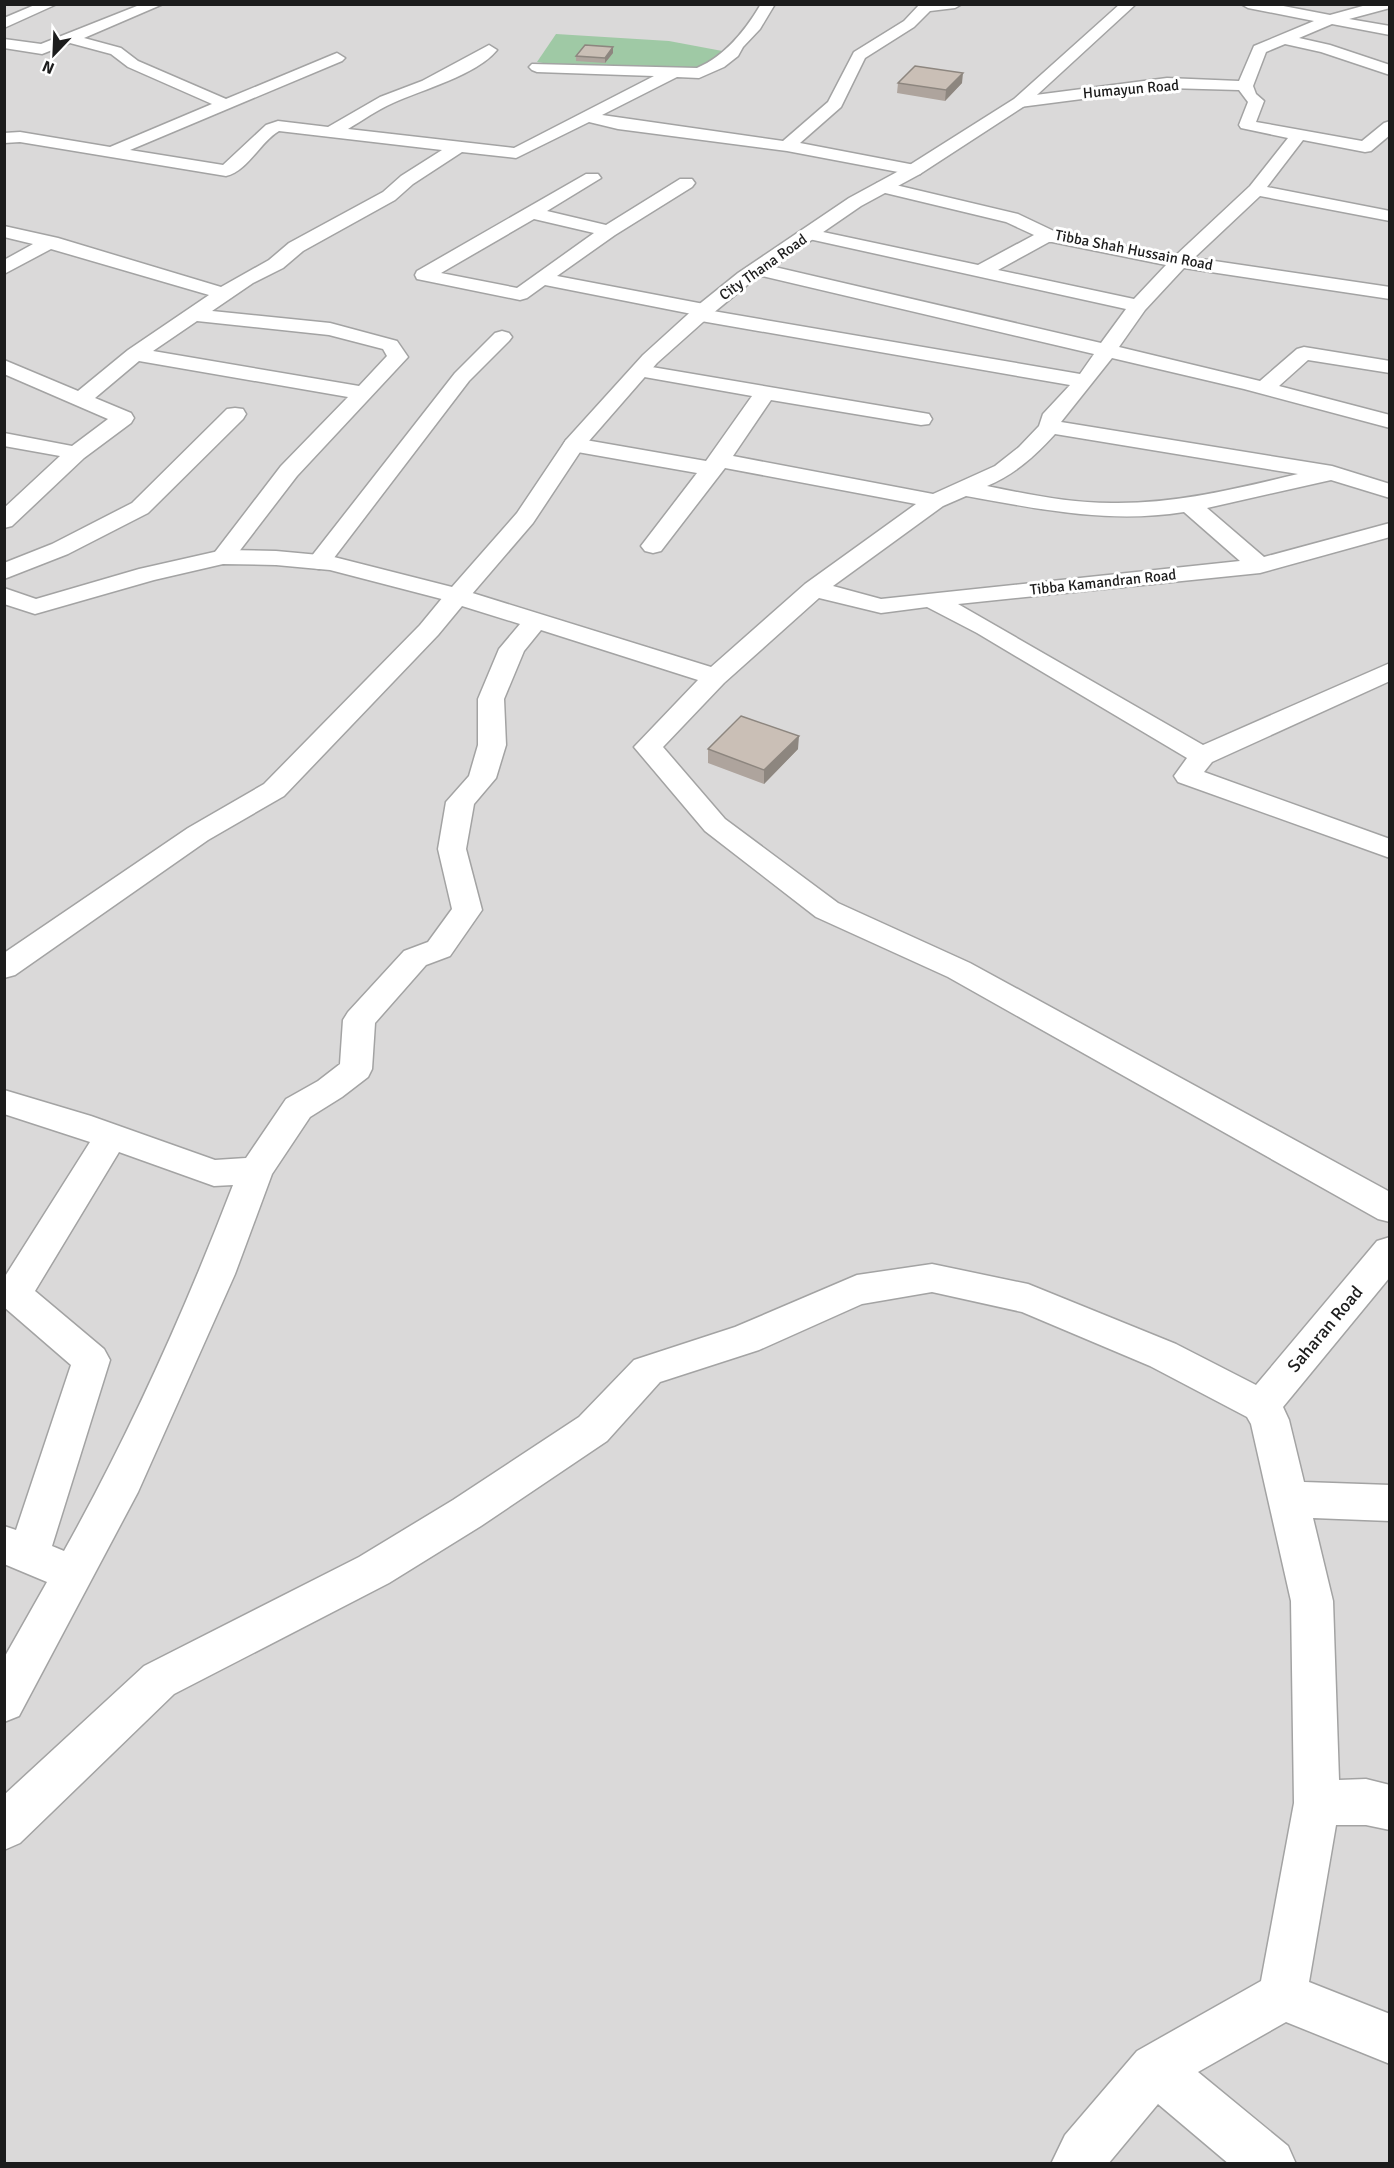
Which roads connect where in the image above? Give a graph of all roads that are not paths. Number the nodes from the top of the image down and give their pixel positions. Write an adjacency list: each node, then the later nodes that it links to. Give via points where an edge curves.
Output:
1 (50, 4): 10 (street)
2 (156, 4): 12 (street)
3 (760, 4): 8 (street)
4 (955, 4): 28 (street, via 926,7 909,24 859,55 835,104)
5 (1129, 4): 21 (street, City Thana Road)
6 (1248, 4): 9 (street)
7 (1389, 4): 9 (street)
8 (768, 5): 19 (street, via 733,53 718,64 699,73)
9 (1332, 19): 11 (street); 13 (street)
10 (4, 24)
11 (1389, 31)
12 (71, 39): 14 (street, via 42,49); 22 (street, via 116,51 134,64)
13 (1285, 39): 18 (street); 20 (street, via 1259,49)
14 (4, 42)
15 (489, 50): 25 (street, via 428,84 386,100)
16 (338, 58): 22 (street)
17 (537, 67): 19 (street)
18 (1389, 70)
19 (674, 72): 23 (street)
20 (1245, 87): 21 (street, Humayun Road, via 1167,83); 26 (street, via 1256,101 1247,125)
21 (1020, 102): 31 (street, City Thana Road)
22 (227, 105): 30 (street)
23 (589, 117): 28 (street); 29 (street, via 516,153)
24 (1389, 126): 26 (street, via 1365,147)
25 (333, 131): 29 (street); 30 (street, via 274,127 226,171)
26 (1299, 135): 35 (street)
27 (4, 138): 30 (street)
28 (787, 146): 31 (street)
29 (458, 147): 49 (street, via 389,196 296,247 276,264)
30 (109, 153)
31 (914, 170): 34 (street, City Thana Road)
32 (592, 178): 36 (street)
33 (686, 183): 39 (street)
34 (883, 187): 40 (street, City Thana Road); 41 (street, Tibba Shah Hussain Road, via 1011,218)
35 (1256, 190): 37 (street); 43 (street)
36 (531, 213): 39 (street); 47 (street, via 424,275 520,294)
37 (1389, 216)
38 (4, 231): 42 (street)
39 (609, 231): 47 (street)
40 (809, 234): 45 (street, City Thana Road); 46 (street)
41 (1050, 234): 43 (street, Tibba Shah Hussain Road); 46 (street)
42 (51, 242): 44 (street); 49 (street)
43 (1179, 262): 48 (street, Tibba Shah Hussain Road); 50 (street)
44 (4, 268)
45 (758, 269): 51 (street, City Thana Road); 54 (street)
46 (982, 271): 50 (street)
47 (541, 279): 51 (street)
48 (1389, 293)
49 (224, 294): 52 (street)
50 (1138, 306): 54 (street)
51 (702, 313): 58 (street, City Thana Road); 59 (street)
52 (193, 315): 55 (street); 62 (street, via 330,329 390,345 398,357)
53 (502, 337): 81 (street, via 462,377)
54 (1108, 350): 59 (street); 60 (street)
55 (135, 354): 62 (street); 63 (street)
56 (4, 366): 63 (street)
57 (1389, 367): 60 (street, via 1304,352)
58 (640, 371): 61 (street); 69 (street, City Thana Road)
59 (1085, 381): 67 (street, via 1051,419)
60 (1264, 388): 66 (street)
61 (766, 392): 65 (street); 71 (street)
62 (364, 393): 80 (street, via 289,471)
63 (80, 400): 70 (street, via 123,418)
64 (235, 414): 83 (street, via 140,508 60,549)
65 (921, 418)
66 (1389, 422)
67 (1050, 427): 72 (street); 73 (street, via 1003,471)
68 (4, 439): 70 (street)
69 (574, 445): 71 (street); 85 (street, City Thana Road, via 525,518)
70 (76, 453): 77 (street)
71 (715, 464): 75 (street); 79 (street)
72 (1332, 473): 74 (street); 76 (street)
73 (965, 489): 75 (street); 76 (street, via 1088,509 1143,509)
74 (1389, 491)
75 (935, 501): 84 (street)
76 (1188, 503): 82 (street)
77 (4, 521)
78 (1389, 530): 82 (street, Tibba Kamandran Road)
79 (653, 546)
80 (223, 557): 81 (street); 83 (street, via 148,574 35,608)
81 (319, 562): 85 (street)
82 (1260, 566): 86 (street, Tibba Kamandran Road)
83 (5, 588)
84 (814, 589): 86 (street, Tibba Kamandran Road, via 881,606); 89 (street)
85 (457, 596): 87 (street); 92 (street, City Thana Road, via 274,790 198,834)
86 (931, 599): 90 (street)
87 (535, 621): 89 (street); 95 (street, via 512,649 491,699 492,745 482,778 460,802 452,849 467,910 439,949 415,958 359,1020 356,1069 298,1108)
88 (1389, 671): 90 (street)
89 (715, 677): 96 (street, via 648,747 715,825 827,910 959,970)
90 (1202, 756): 91 (street, via 1188,776)
91 (1389, 849)
92 (4, 968)
93 (4, 1102): 94 (street)
94 (111, 1137): 95 (street, via 214,1173); 101 (street, via 14,1294 91,1360)
95 (256, 1170): 102 (street, via 217,1274 118,1492)
96 (1389, 1209)
97 (1389, 1251): 98 (street, Saharan Road)
98 (1260, 1406): 99 (street, via 1270,1420); 106 (street, via 1163,1355 1028,1299 932,1278 857,1290 746,1339 647,1371 593,1429 467,1513 374,1570 159,1680)
99 (1290, 1499): 100 (street); 104 (street, via 1312,1601)
100 (1389, 1503)
101 (17, 1549): 102 (street)
102 (73, 1574): 103 (street)
103 (4, 1701)
104 (1317, 1803): 105 (street, via 1366,1802); 107 (street)
105 (1389, 1808)
106 (4, 1827)
107 (1283, 1996): 108 (street); 109 (street)
108 (1389, 2039)
109 (1155, 2069): 110 (street); 111 (street)
110 (1077, 2163)
111 (1270, 2163)

